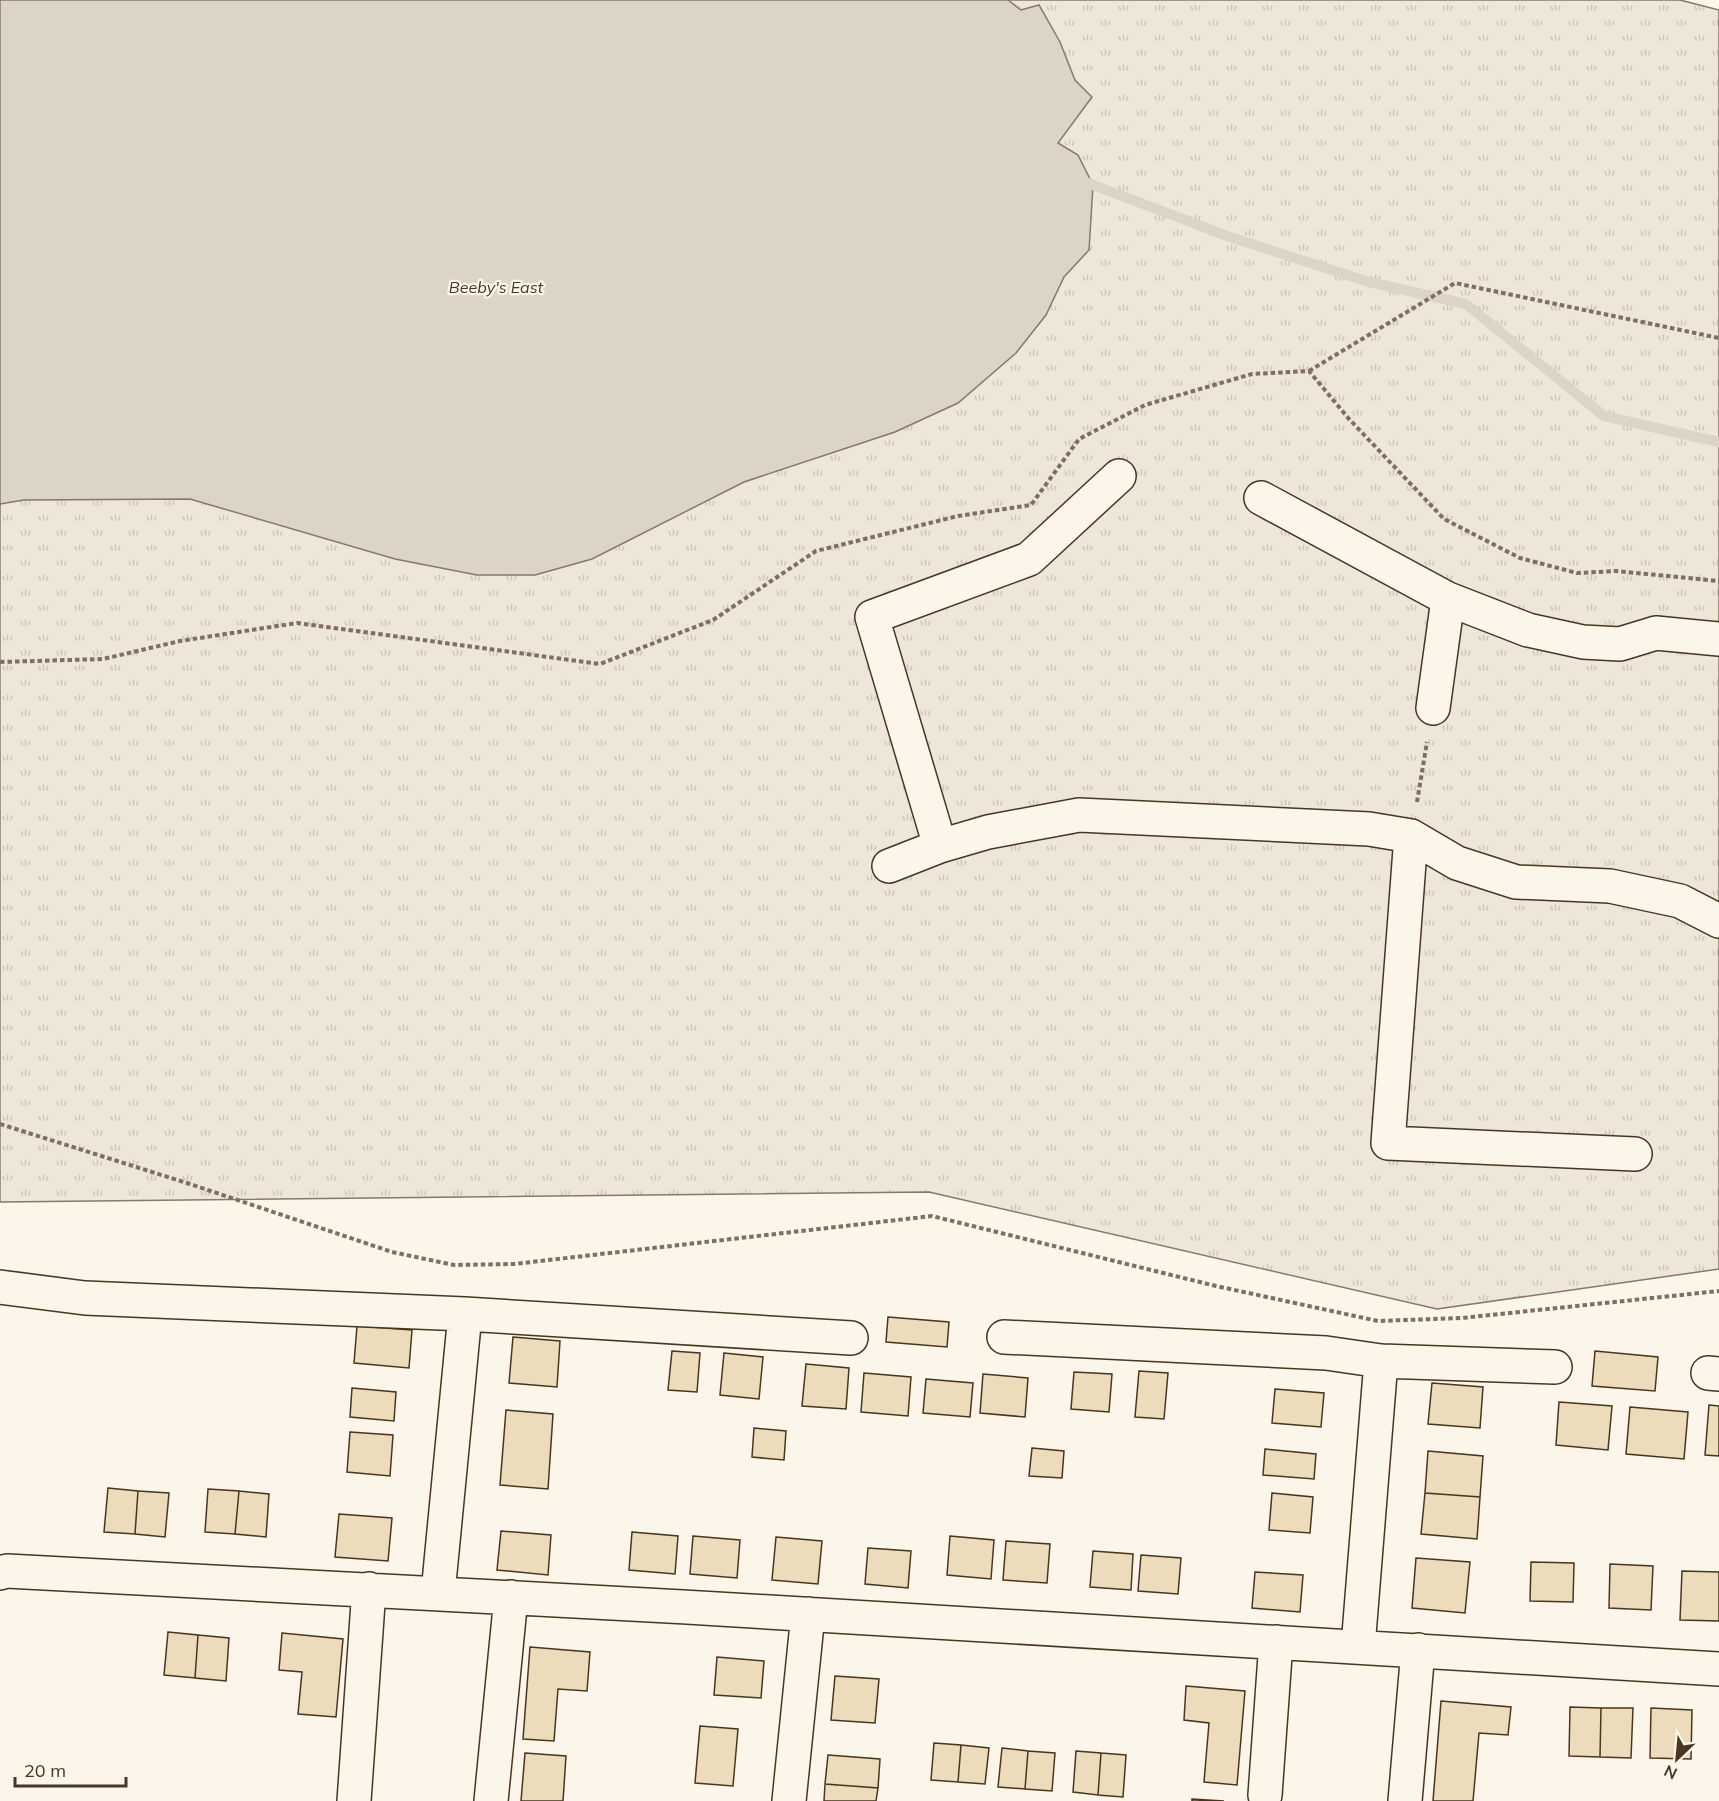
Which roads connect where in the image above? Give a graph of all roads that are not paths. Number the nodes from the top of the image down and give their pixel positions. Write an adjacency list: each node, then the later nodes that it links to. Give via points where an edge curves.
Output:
1 (1119, 476): 7 (street, via 1029,559 872,617)
2 (1261, 498): 3 (street)
3 (1448, 599): 4 (street, via 1528,630 1583,642 1620,644 1656,633); 5 (street)
4 (1719, 639)
5 (1433, 708)
6 (1411, 836): 7 (street, via 1369,829 1079,815 988,832); 9 (street, via 1457,863 1516,882 1610,886 1680,901); 10 (street, via 1388,1143)
7 (940, 846): 8 (street)
8 (889, 866)
9 (1719, 921)
10 (1635, 1154)
11 (0, 1287): 12 (street, via 85,1298)
12 (465, 1314): 14 (street); 19 (street)
13 (1004, 1337): 15 (street, via 1326,1353)
14 (851, 1338)
15 (1381, 1361): 16 (street); 23 (street)
16 (1555, 1367)
17 (0, 1574): 18 (street, via 7,1571)
18 (369, 1589): 19 (street); 27 (street)
19 (438, 1593): 20 (street)
20 (511, 1597): 21 (street); 28 (street)
21 (808, 1614): 22 (street); 29 (street)
22 (1276, 1642): 23 (street); 26 (street)
23 (1358, 1647): 24 (street)
24 (1418, 1650): 25 (street); 30 (street)
25 (1719, 1669)
26 (1265, 1795)
27 (354, 1801)
28 (491, 1801)
29 (789, 1801)
30 (1405, 1801)

